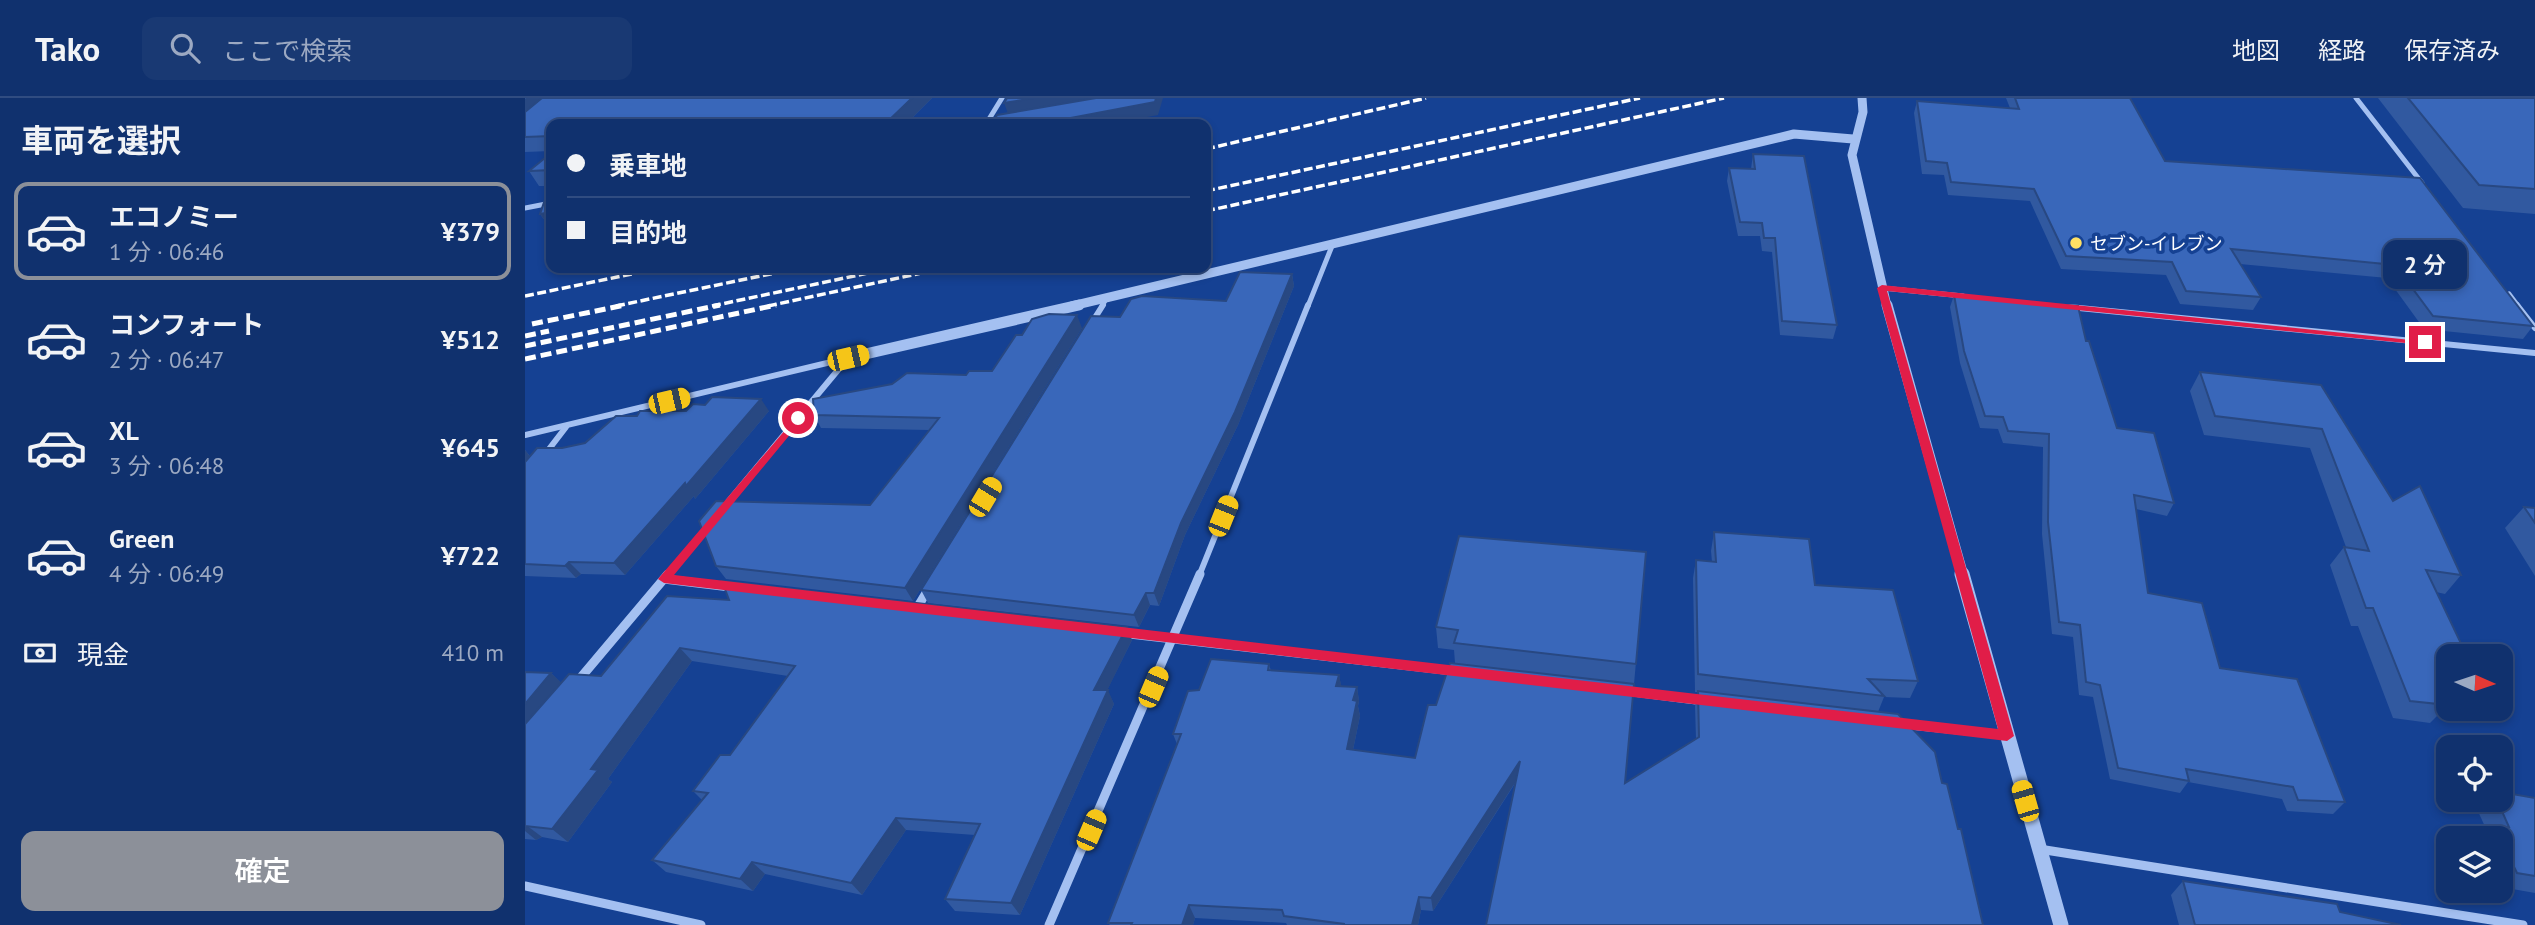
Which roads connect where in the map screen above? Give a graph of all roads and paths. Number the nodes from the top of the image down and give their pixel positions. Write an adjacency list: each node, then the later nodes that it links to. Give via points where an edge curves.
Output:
1 (1002, 98): 4 (street)
2 (1863, 98): 5 (street, via 1865,110)
3 (2356, 98): 6 (street)
4 (989, 119)
5 (1853, 139): 9 (street, via 1794,134); 11 (street, via 1852,155)
6 (2424, 186)
7 (546, 204): 8 (street)
8 (525, 208)
9 (1332, 246): 12 (street); 29 (street)
10 (2501, 284): 15 (street)
11 (1882, 288): 13 (street); 35 (street)
12 (1107, 297): 16 (street); 18 (street)
13 (1974, 298)
14 (2056, 306): 17 (street)
15 (2535, 328)
16 (1086, 332)
17 (2535, 353)
18 (848, 358): 19 (street); 22 (street)
19 (566, 426): 20 (street); 21 (street)
20 (525, 435)
21 (542, 458)
22 (664, 579): 24 (street); 32 (street)
23 (931, 585): 26 (street)
24 (744, 588)
25 (904, 607): 26 (street)
26 (917, 608): 27 (street)
27 (930, 610)
28 (1106, 631): 29 (street)
29 (1174, 639): 30 (street); 39 (street)
30 (1463, 673)
31 (1615, 690): 33 (street)
32 (569, 693)
33 (1713, 702)
34 (1893, 723): 35 (street)
35 (2007, 736): 36 (street)
36 (2039, 849): 40 (street); 41 (street)
37 (525, 886): 38 (street)
38 (701, 925)
39 (1049, 925)
40 (2061, 925)
41 (2523, 925)

